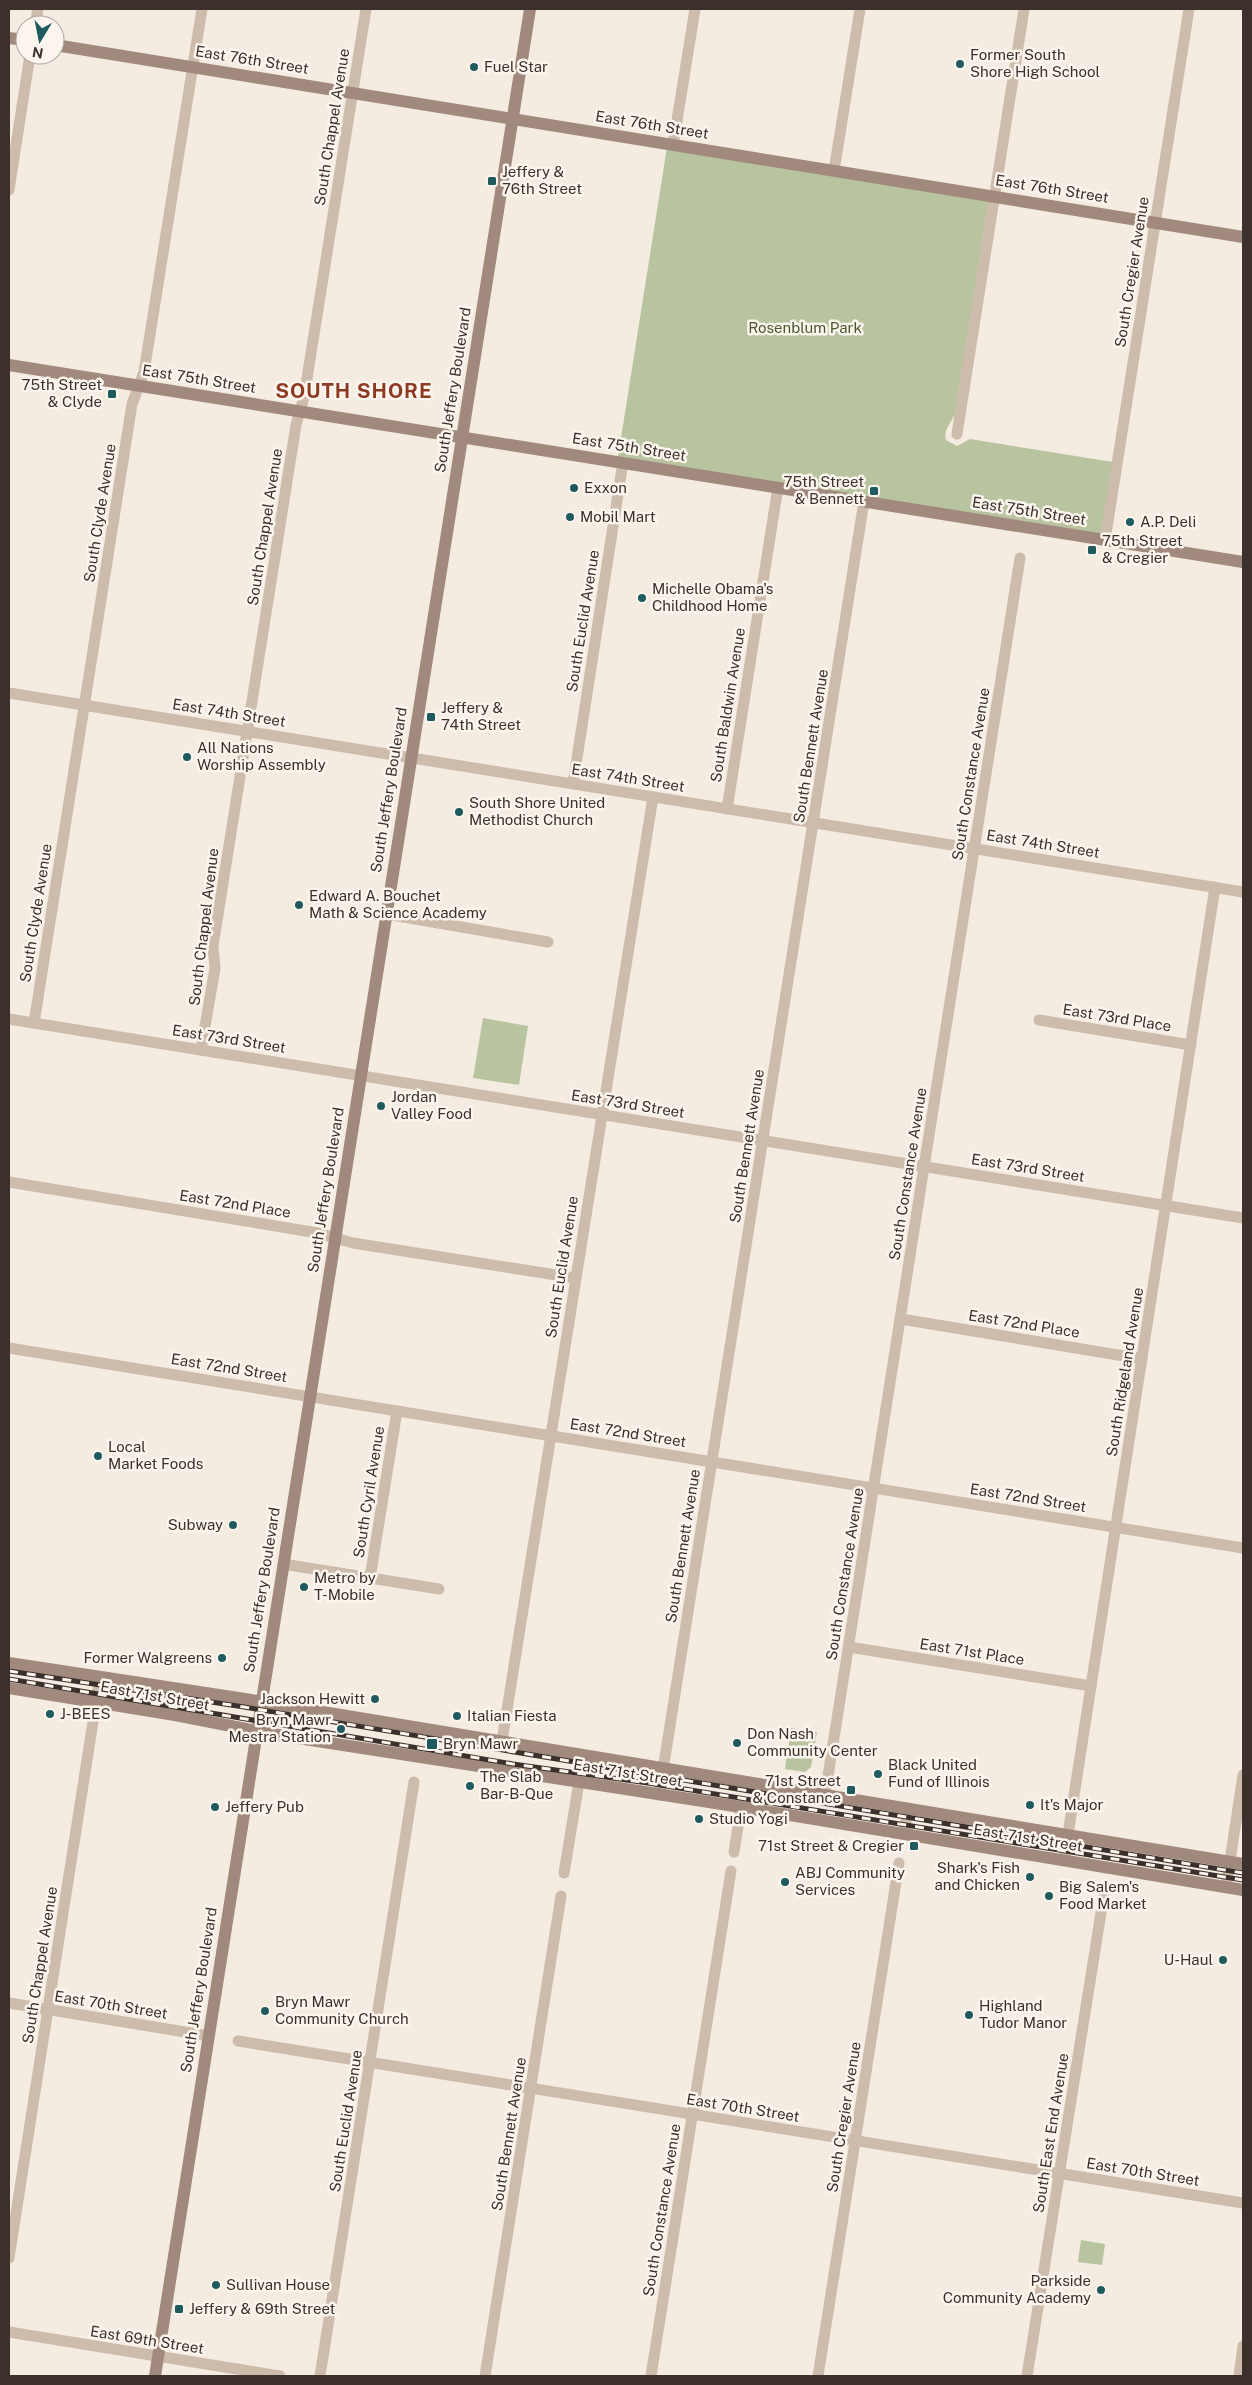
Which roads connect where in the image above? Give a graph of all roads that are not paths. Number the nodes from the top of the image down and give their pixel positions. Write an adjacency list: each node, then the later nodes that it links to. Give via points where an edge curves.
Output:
1 (202, 9): 10 (street, South Clyde Avenue)
2 (366, 9): 11 (street, South Chappel Avenue)
3 (530, 9): 12 (main road, South Jeffery Boulevard)
4 (695, 9): 13 (street)
5 (860, 9): 14 (street)
6 (1024, 9): 16 (street)
7 (1189, 9): 17 (street, South Cregier Avenue)
8 (65, 47): 10 (main road, East 76th Street)
9 (28, 65): 15 (street)
10 (193, 67): 11 (main road, East 76th Street); 20 (street, South Clyde Avenue, via 144,372)
11 (352, 93): 12 (main road, East 76th Street); 21 (street, South Chappel Avenue)
12 (513, 119): 13 (main road, East 76th Street); 23 (main road, South Jeffery Boulevard)
13 (673, 145): 14 (main road, East 76th Street)
14 (834, 170): 16 (main road, East 76th Street)
15 (9, 190)
16 (994, 197): 17 (main road, East 76th Street); 22 (street)
17 (1155, 223): 18 (main road, East 76th Street); 27 (street, South Cregier Avenue)
18 (1243, 237)
19 (9, 365): 20 (main road, East 75th Street)
20 (139, 386): 21 (main road, East 75th Street); 31 (street, South Clyde Avenue, via 132,404)
21 (300, 412): 23 (main road, East 75th Street); 32 (street, South Chappel Avenue)
22 (958, 434)
23 (462, 438): 24 (main road, East 75th Street); 33 (main road, South Jeffery Boulevard)
24 (623, 462): 25 (main road, East 75th Street); 34 (street, South Euclid Avenue)
25 (778, 488): 26 (main road, East 75th Street); 36 (street, South Baldwin Avenue)
26 (864, 501): 27 (main road, East 75th Street); 37 (street, South Bennett Avenue)
27 (1105, 540): 29 (main road, East 75th Street)
28 (1020, 558): 38 (street, South Constance Avenue)
29 (1243, 562)
30 (9, 693): 31 (street, East 74th Street)
31 (84, 705): 32 (street, East 74th Street); 45 (street, South Clyde Avenue)
32 (247, 731): 33 (street, East 74th Street); 47 (street, South Chappel Avenue, via 213,946 215,968)
33 (411, 758): 34 (street, East 74th Street); 41 (main road, South Jeffery Boulevard)
34 (573, 784): 35 (street, East 74th Street)
35 (653, 797): 36 (street, East 74th Street); 49 (street, South Euclid Avenue)
36 (727, 809): 37 (street, East 74th Street)
37 (814, 823): 38 (street, East 74th Street); 50 (street, South Bennett Avenue)
38 (975, 849): 39 (street, East 74th Street); 51 (street, South Constance Avenue)
39 (1215, 888): 40 (street, East 74th Street); 46 (street, South Ridgeland Avenue)
40 (1243, 892)
41 (386, 914): 42 (street); 48 (main road, South Jeffery Boulevard)
42 (548, 942)
43 (9, 1019): 45 (street, East 73rd Street)
44 (1039, 1020): 46 (street, East 73rd Place)
45 (34, 1023): 47 (street, East 73rd Street)
46 (1191, 1045): 53 (street, South Ridgeland Avenue)
47 (201, 1050): 48 (street, East 73rd Street)
48 (360, 1076): 49 (street, East 73rd Street); 55 (main road, South Jeffery Boulevard)
49 (601, 1115): 50 (street, East 73rd Street); 56 (street, South Euclid Avenue)
50 (763, 1141): 51 (street, East 73rd Street); 63 (street, South Bennett Avenue)
51 (925, 1167): 53 (street, East 73rd Street); 57 (street, South Constance Avenue)
52 (9, 1182): 55 (street, East 72nd Place)
53 (1166, 1206): 54 (street, East 73rd Street); 59 (street, South Ridgeland Avenue)
54 (1243, 1218)
55 (335, 1238): 56 (street, East 72nd Place); 60 (main road, South Jeffery Boulevard)
56 (575, 1278): 62 (street, South Euclid Avenue)
57 (901, 1319): 59 (street, East 72nd Place); 64 (street, South Constance Avenue)
58 (9, 1348): 60 (street, East 72nd Street)
59 (1142, 1359): 65 (street, South Ridgeland Avenue)
60 (309, 1397): 61 (street, East 72nd Street); 67 (main road, South Jeffery Boulevard)
61 (397, 1411): 62 (street, East 72nd Street); 68 (street, South Cyril Avenue)
62 (551, 1436): 63 (street, East 72nd Street); 78 (street, South Euclid Avenue)
63 (712, 1462): 64 (street, East 72nd Street); 79 (street, South Bennett Avenue)
64 (874, 1488): 65 (street, East 72nd Street); 70 (street, South Constance Avenue)
65 (1116, 1527): 66 (street, East 72nd Street); 73 (street, South Ridgeland Avenue)
66 (1243, 1548)
67 (282, 1564): 68 (street); 76 (main road, South Jeffery Boulevard)
68 (370, 1578): 69 (street)
69 (439, 1589)
70 (849, 1647): 73 (street, East 71st Place); 84 (street, South Constance Avenue)
71 (9, 1663): 72 (main road, East 71st Street)
72 (100, 1677): 75 (street, South Chappel Avenue); 76 (main road, East 71st Street)
73 (1091, 1686): 88 (street, South Ridgeland Avenue)
74 (9, 1688): 75 (main road, East 71st Street)
75 (96, 1702): 77 (main road, East 71st Street); 101 (street, South Chappel Avenue)
76 (261, 1702): 77 (main road, South Jeffery Boulevard); 78 (main road, East 71st Street)
77 (256, 1731): 82 (main road, East 71st Street); 102 (main road, South Jeffery Boulevard)
78 (502, 1741): 79 (main road, East 71st Street)
79 (664, 1767): 83 (street, South Bennett Avenue); 84 (main road, East 71st Street)
80 (1243, 1775): 91 (street)
81 (414, 1782): 104 (street, South Euclid Avenue)
82 (579, 1782): 83 (main road, East 71st Street); 95 (street)
83 (659, 1795): 85 (main road, East 71st Street)
84 (825, 1795): 86 (main road, East 71st Street)
85 (741, 1807): 87 (main road, East 71st Street); 89 (street)
86 (908, 1808): 87 (street); 88 (main road, East 71st Street)
87 (904, 1834): 90 (main road, East 71st Street)
88 (1068, 1834): 90 (street, South Ridgeland Avenue); 91 (main road, East 71st Street)
89 (734, 1852)
90 (1064, 1860): 96 (main road, East 71st Street)
91 (1230, 1861): 93 (main road, East 71st Street); 96 (street)
92 (899, 1863): 107 (street, South Cregier Avenue)
93 (1243, 1864)
94 (731, 1871): 106 (street, South Constance Avenue)
95 (564, 1873)
96 (1226, 1887): 97 (main road, East 71st Street)
97 (1243, 1890)
98 (1104, 1894): 108 (street, South East End Avenue)
99 (561, 1896): 105 (street, South Bennett Avenue)
100 (9, 2003): 101 (street, East 70th Street)
101 (48, 2010): 102 (street, East 70th Street); 110 (street, South Chappel Avenue)
102 (209, 2036): 113 (main road, South Jeffery Boulevard)
103 (238, 2041): 104 (street, East 70th Street)
104 (370, 2063): 105 (street, East 70th Street); 116 (street, South Euclid Avenue)
105 (531, 2089): 106 (street, East 70th Street); 117 (street, South Bennett Avenue)
106 (692, 2115): 107 (street, East 70th Street); 118 (street, South Constance Avenue)
107 (855, 2141): 108 (street, East 70th Street); 119 (street, South Cregier Avenue)
108 (1060, 2174): 109 (street, East 70th Street); 120 (street, South East End Avenue)
109 (1243, 2203)
110 (9, 2258)
111 (9, 2332): 113 (street, East 69th Street)
112 (1243, 2346): 121 (street)
113 (158, 2356): 114 (main road, South Jeffery Boulevard); 115 (street, East 69th Street)
114 (155, 2376)
115 (280, 2376)
116 (320, 2376)
117 (485, 2376)
118 (651, 2376)
119 (818, 2376)
120 (1027, 2376)
121 (1239, 2376)

